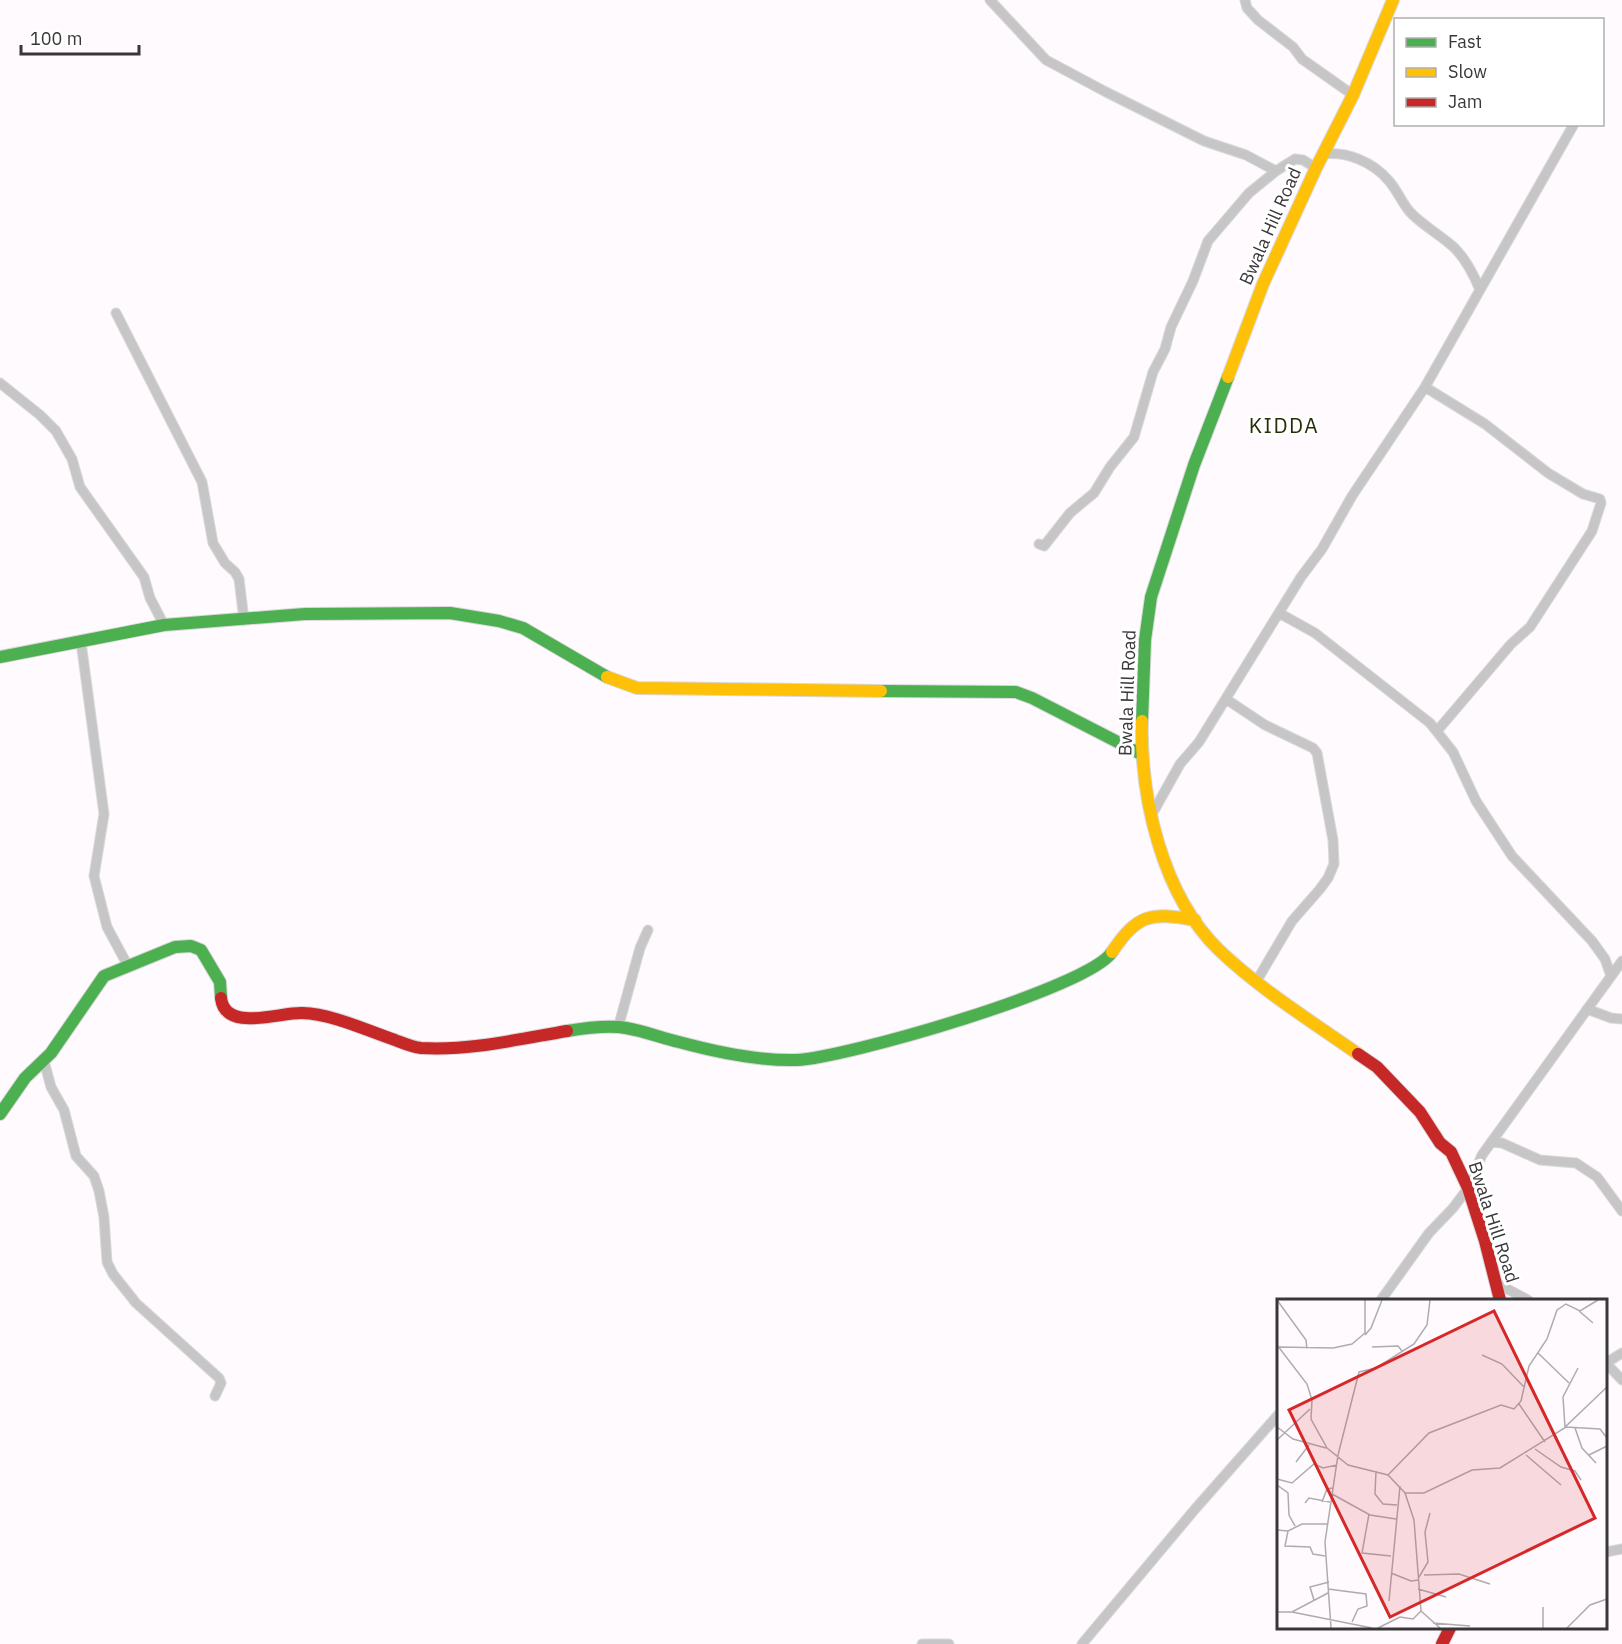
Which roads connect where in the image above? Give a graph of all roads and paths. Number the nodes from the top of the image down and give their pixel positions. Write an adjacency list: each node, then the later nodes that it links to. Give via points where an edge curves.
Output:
1 (990, 0): 8 (street, via 1047,60 1204,141 1246,155)
2 (1245, 0): 4 (street, via 1258,20 1293,47 1302,59)
3 (1393, 0): 4 (street, Bwala Hill Road)
4 (1353, 95): 6 (street, Bwala Hill Road)
5 (1573, 126): 9 (street)
6 (1323, 154): 7 (street, Bwala Hill Road); 9 (street, via 1347,154 1383,175 1410,212 1452,245 1467,263)
7 (1316, 168): 8 (street, via 1299,158); 21 (street, Bwala Hill Road, via 1263,284 1194,465 1151,597 1145,640)
8 (1276, 171): 13 (street, via 1248,193 1208,240 1153,372 1134,437 1094,493 1070,513 1044,546)
9 (1480, 290): 12 (street)
10 (116, 313): 15 (street, via 202,482 213,543 239,579)
11 (0, 383): 16 (street, via 56,431 72,459 80,487 144,577)
12 (1425, 387): 14 (street); 20 (street, via 1485,424 1548,473 1601,503 1592,531 1530,627)
13 (1039, 544)
14 (1279, 613): 19 (street); 20 (street, via 1315,633)
15 (244, 620): 16 (street); 21 (street, via 305,614 466,615 523,628 609,678 637,688 1016,692)
16 (164, 625): 17 (street)
17 (81, 642): 18 (street); 26 (street, via 104,814 94,876 107,927)
18 (0, 657)
19 (1226, 699): 22 (street, via 1180,764); 28 (street, via 1317,753 1333,840 1334,864 1328,878 1292,921)
20 (1437, 731): 27 (street, via 1512,856 1592,941)
21 (1141, 754): 22 (street, Bwala Hill Road)
22 (1150, 816): 23 (street, Bwala Hill Road, via 1163,861)
23 (1195, 920): 28 (street, Bwala Hill Road, via 1217,948); 31 (street, via 1173,916 1144,918 1125,933 1108,959 1086,973 1029,997 887,1042 797,1060 704,1049)
24 (648, 930): 31 (street)
25 (1622, 961): 27 (street)
26 (128, 966): 31 (street, via 175,947 191,946 201,951 211,965 220,982 222,1004 235,1016 248,1019 321,1015 418,1048 577,1029); 32 (street, via 104,976)
27 (1611, 976): 29 (street)
28 (1256, 982): 35 (street, Bwala Hill Road, via 1377,1067 1451,1152)
29 (1587, 1009): 30 (street); 34 (street)
30 (1622, 1018)
31 (618, 1028)
32 (44, 1061): 33 (street); 45 (street, via 51,1087 64,1110 76,1156 94,1176 99,1191 107,1262 112,1274 136,1303 219,1378 221,1383)
33 (0, 1114)
34 (1491, 1142): 35 (street); 36 (street, via 1540,1160 1576,1163 1597,1177)
35 (1468, 1188): 37 (street, Bwala Hill Road); 38 (street, via 1429,1233)
36 (1622, 1211)
37 (1498, 1284): 39 (street, Bwala Hill Road); 40 (street)
38 (1382, 1299)
39 (1500, 1299)
40 (1526, 1299)
41 (1622, 1353): 42 (street)
42 (1607, 1362)
43 (1607, 1364): 44 (street)
44 (1622, 1380)
45 (215, 1396)
46 (1277, 1416): 52 (street)
47 (1622, 1549): 48 (street)
48 (1607, 1552)
49 (1450, 1629): 53 (street)
50 (922, 1644): 51 (street)
51 (949, 1644)
52 (1083, 1644)
53 (1442, 1644)

